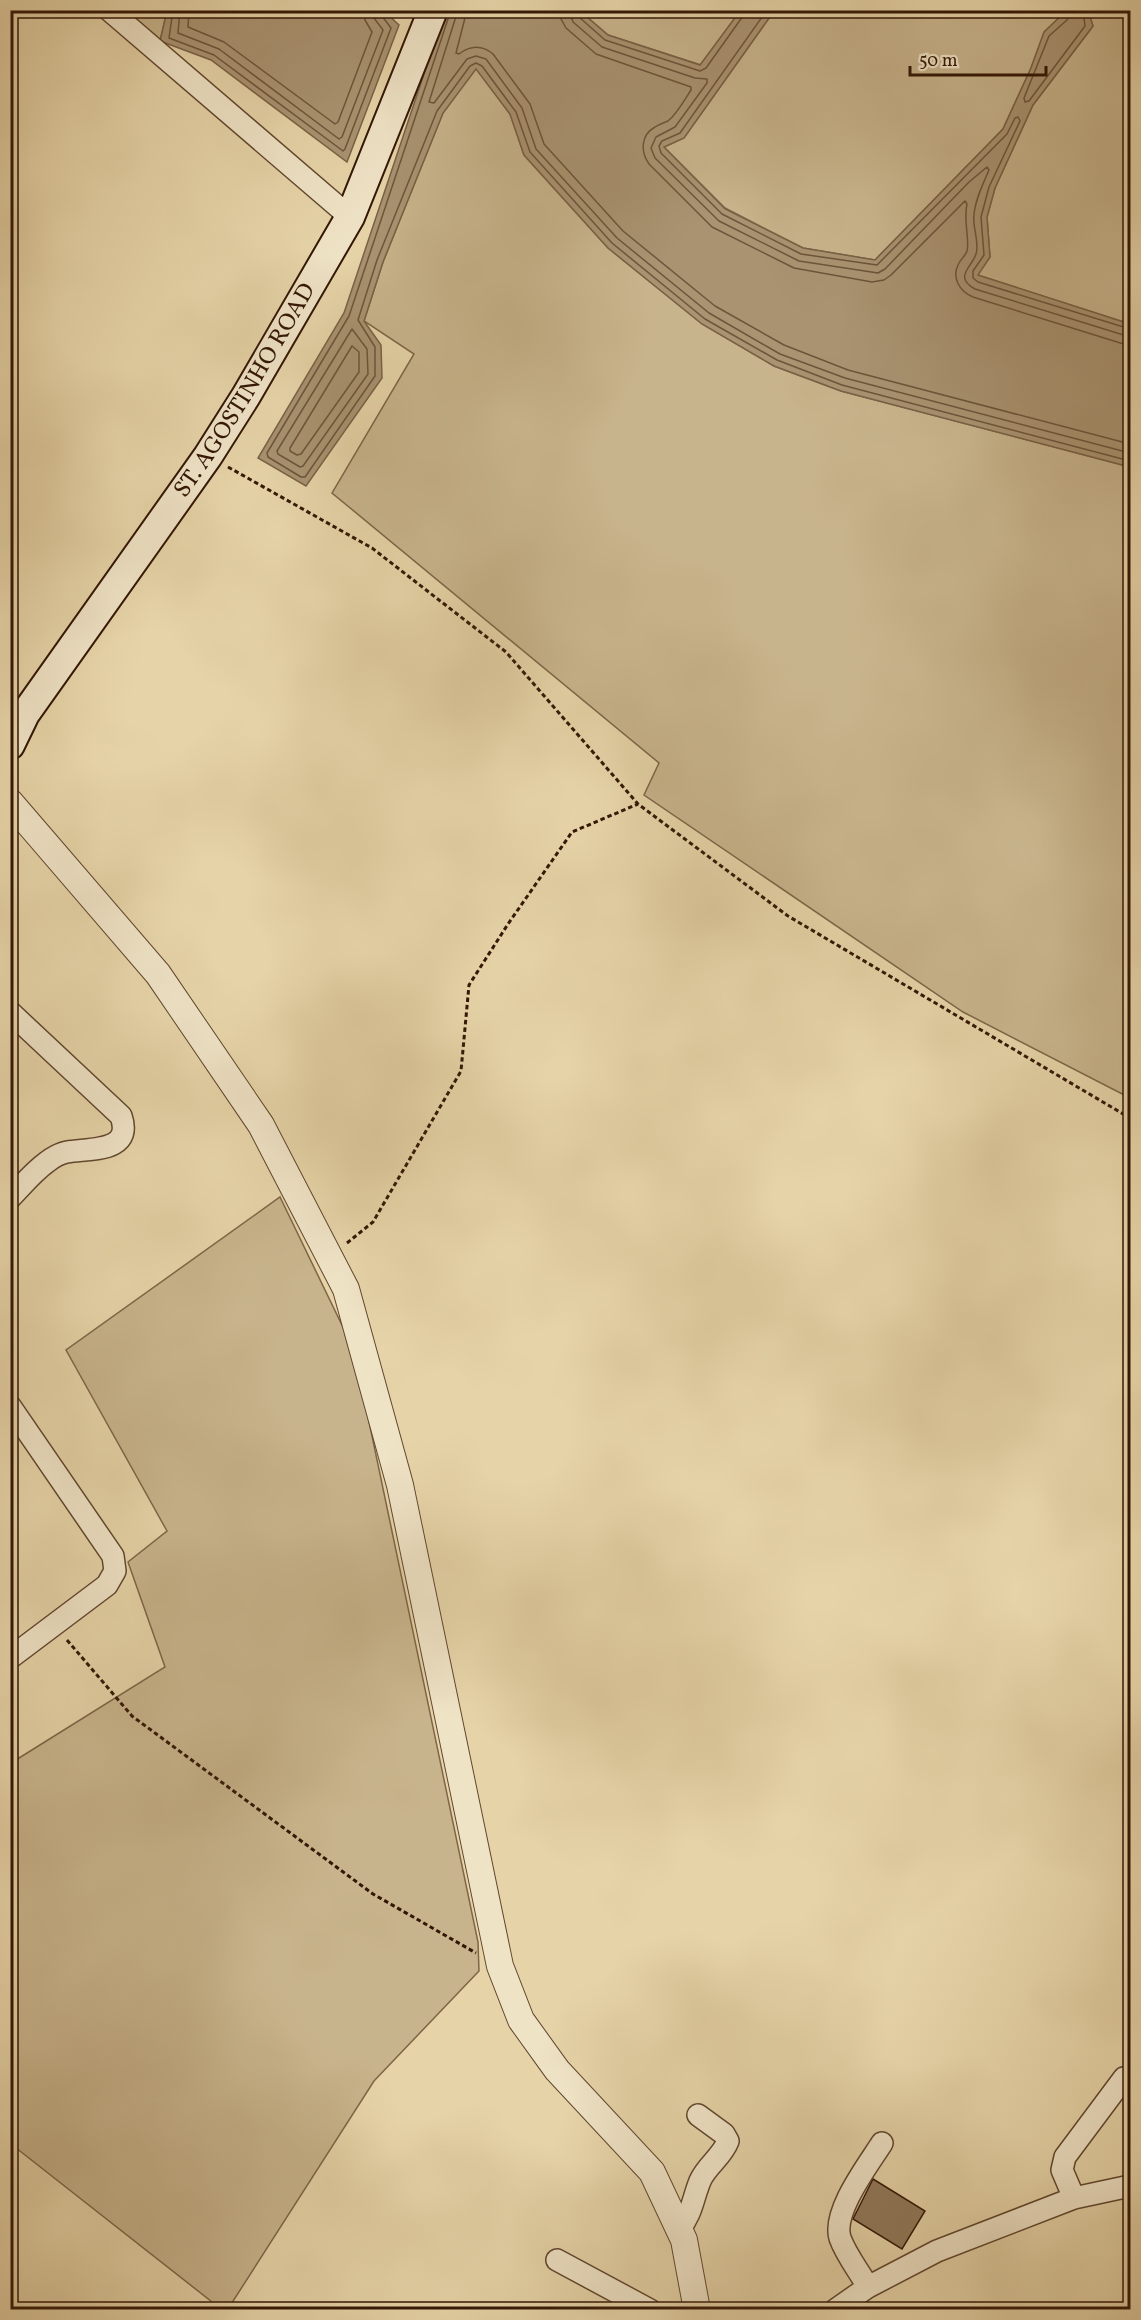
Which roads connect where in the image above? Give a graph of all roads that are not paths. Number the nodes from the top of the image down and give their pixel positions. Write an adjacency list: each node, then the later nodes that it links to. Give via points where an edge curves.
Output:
1 (109, 10): 3 (street)
2 (433, 10): 3 (main road, ST. AGOSTINHO ROAD)
3 (350, 217): 4 (main road, ST. AGOSTINHO ROAD, via 208,456 25,714)
4 (10, 745)
5 (10, 802): 15 (street, via 158,974 261,1125 346,1289 400,1485 500,1966 521,2020 557,2070 652,2172)
6 (10, 1012): 7 (street, via 121,1116 124,1126 114,1144 66,1152 47,1162)
7 (10, 1198)
8 (10, 1406): 9 (street, via 113,1556 115,1571 107,1585)
9 (10, 1658)
10 (1124, 2078): 14 (street, via 1065,2157 1062,2170)
11 (698, 2115): 15 (street, via 728,2141 701,2179 689,2216)
12 (882, 2143): 17 (street, via 838,2222 840,2238)
13 (1131, 2186): 14 (street)
14 (1074, 2198): 17 (street, via 937,2252)
15 (679, 2230): 19 (street)
16 (557, 2260): 18 (street)
17 (868, 2287): 20 (street)
18 (650, 2310)
19 (697, 2310)
20 (835, 2310)

